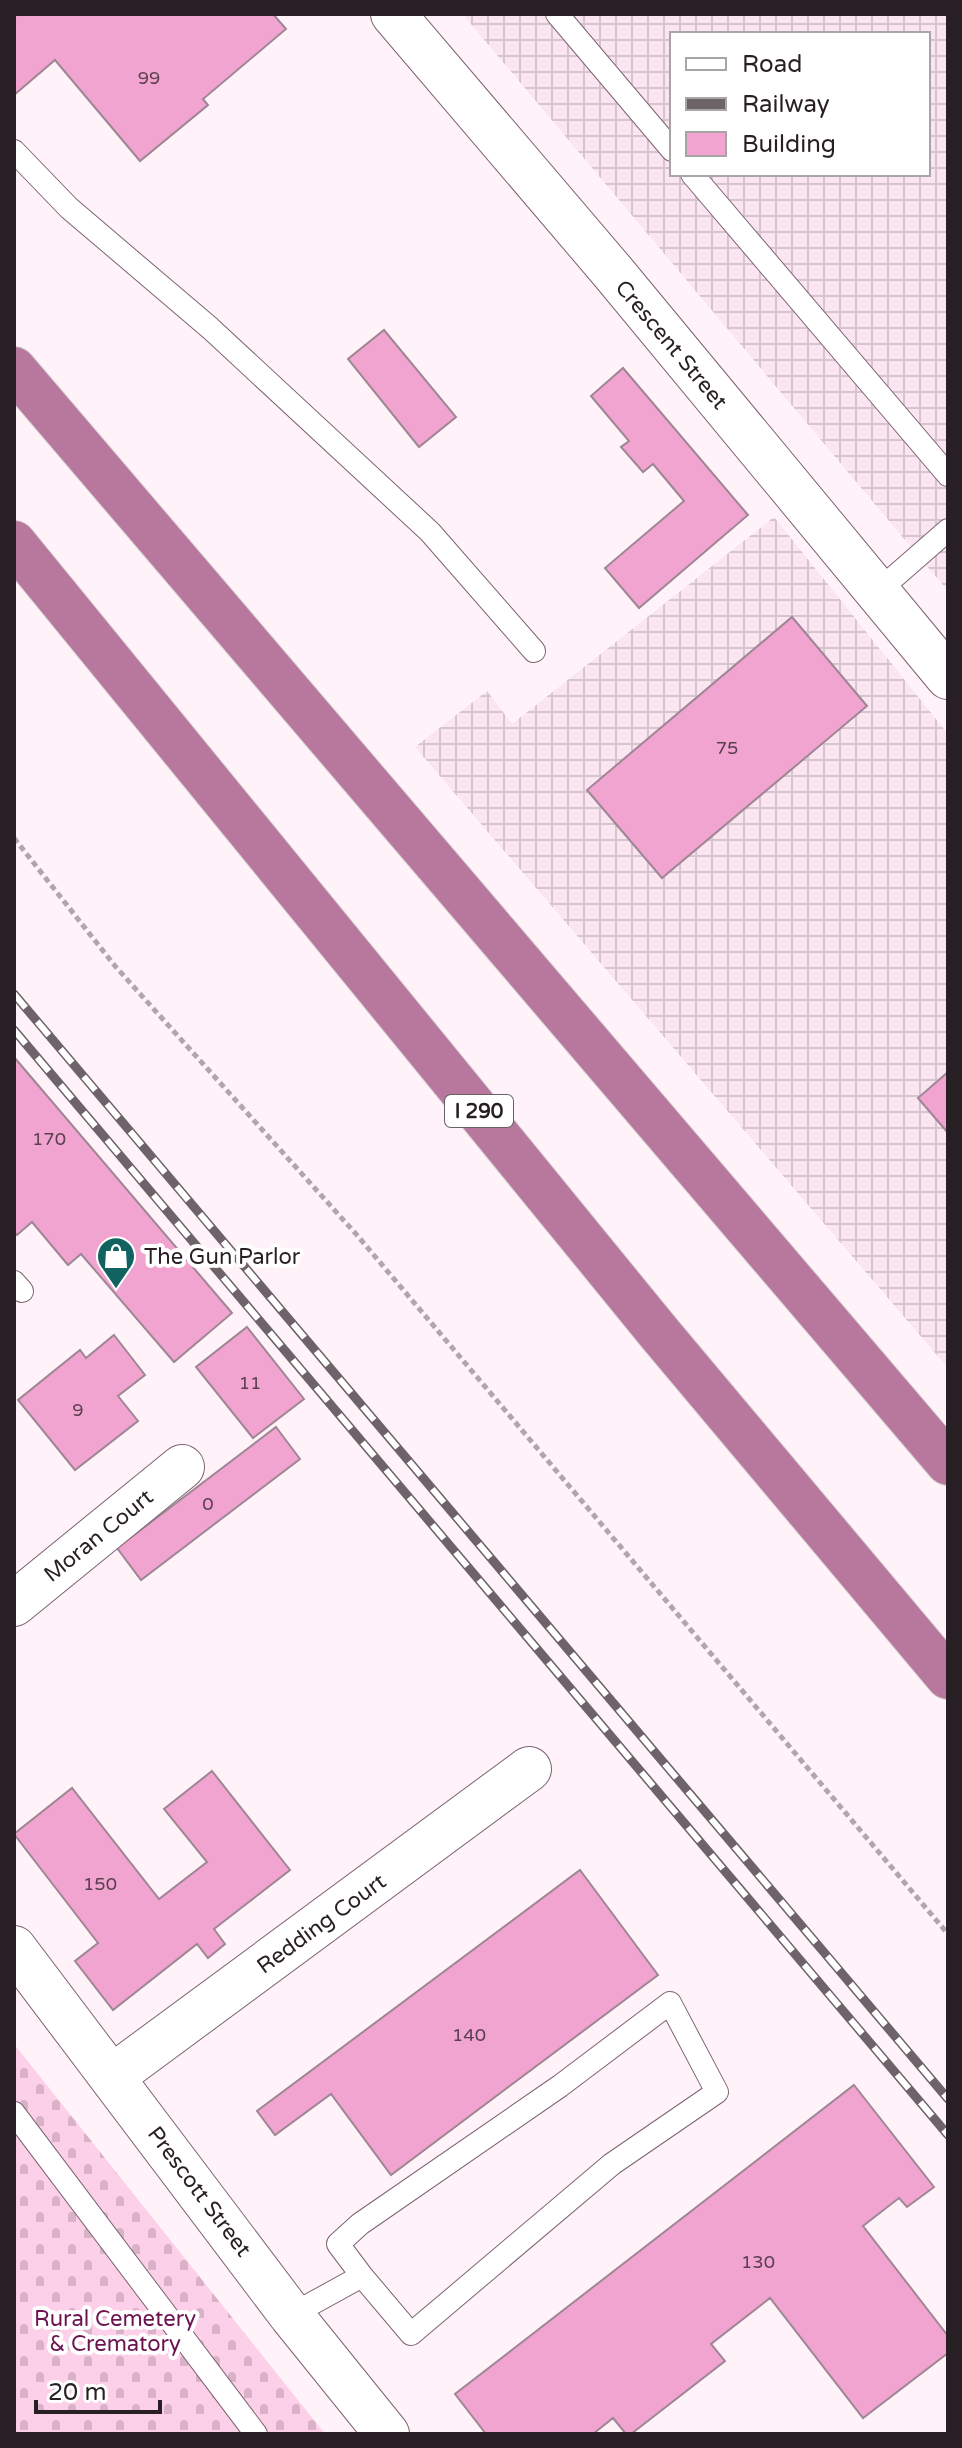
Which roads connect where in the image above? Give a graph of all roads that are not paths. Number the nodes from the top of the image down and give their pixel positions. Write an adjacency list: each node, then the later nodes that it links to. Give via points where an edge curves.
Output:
1 (557, 14): 3 (lane)
2 (400, 16): 10 (street, Crescent Street)
3 (670, 148)
4 (14, 151): 11 (lane, via 69,208 210,328 430,532)
5 (694, 176): 7 (lane)
6 (14, 369): 13 (highway)
7 (948, 475)
8 (948, 530): 10 (lane)
9 (14, 543): 16 (highway, I 290, via 660,1334)
10 (877, 592): 12 (street, Crescent Street)
11 (534, 651)
12 (948, 677)
13 (948, 1463)
14 (182, 1467): 15 (street, Moran Court)
15 (14, 1604)
16 (948, 1677)
17 (529, 1769): 19 (street, Redding Court)
18 (14, 1948): 19 (street, Prescott Street)
19 (113, 2076): 22 (street, Prescott Street)
20 (14, 2113): 23 (lane)
21 (362, 2276): 21 (lane, via 411,2334 612,2164 717,2092 670,2003 360,2224 338,2244); 22 (lane)
22 (291, 2315): 24 (street, Prescott Street)
23 (256, 2434)
24 (387, 2434)

